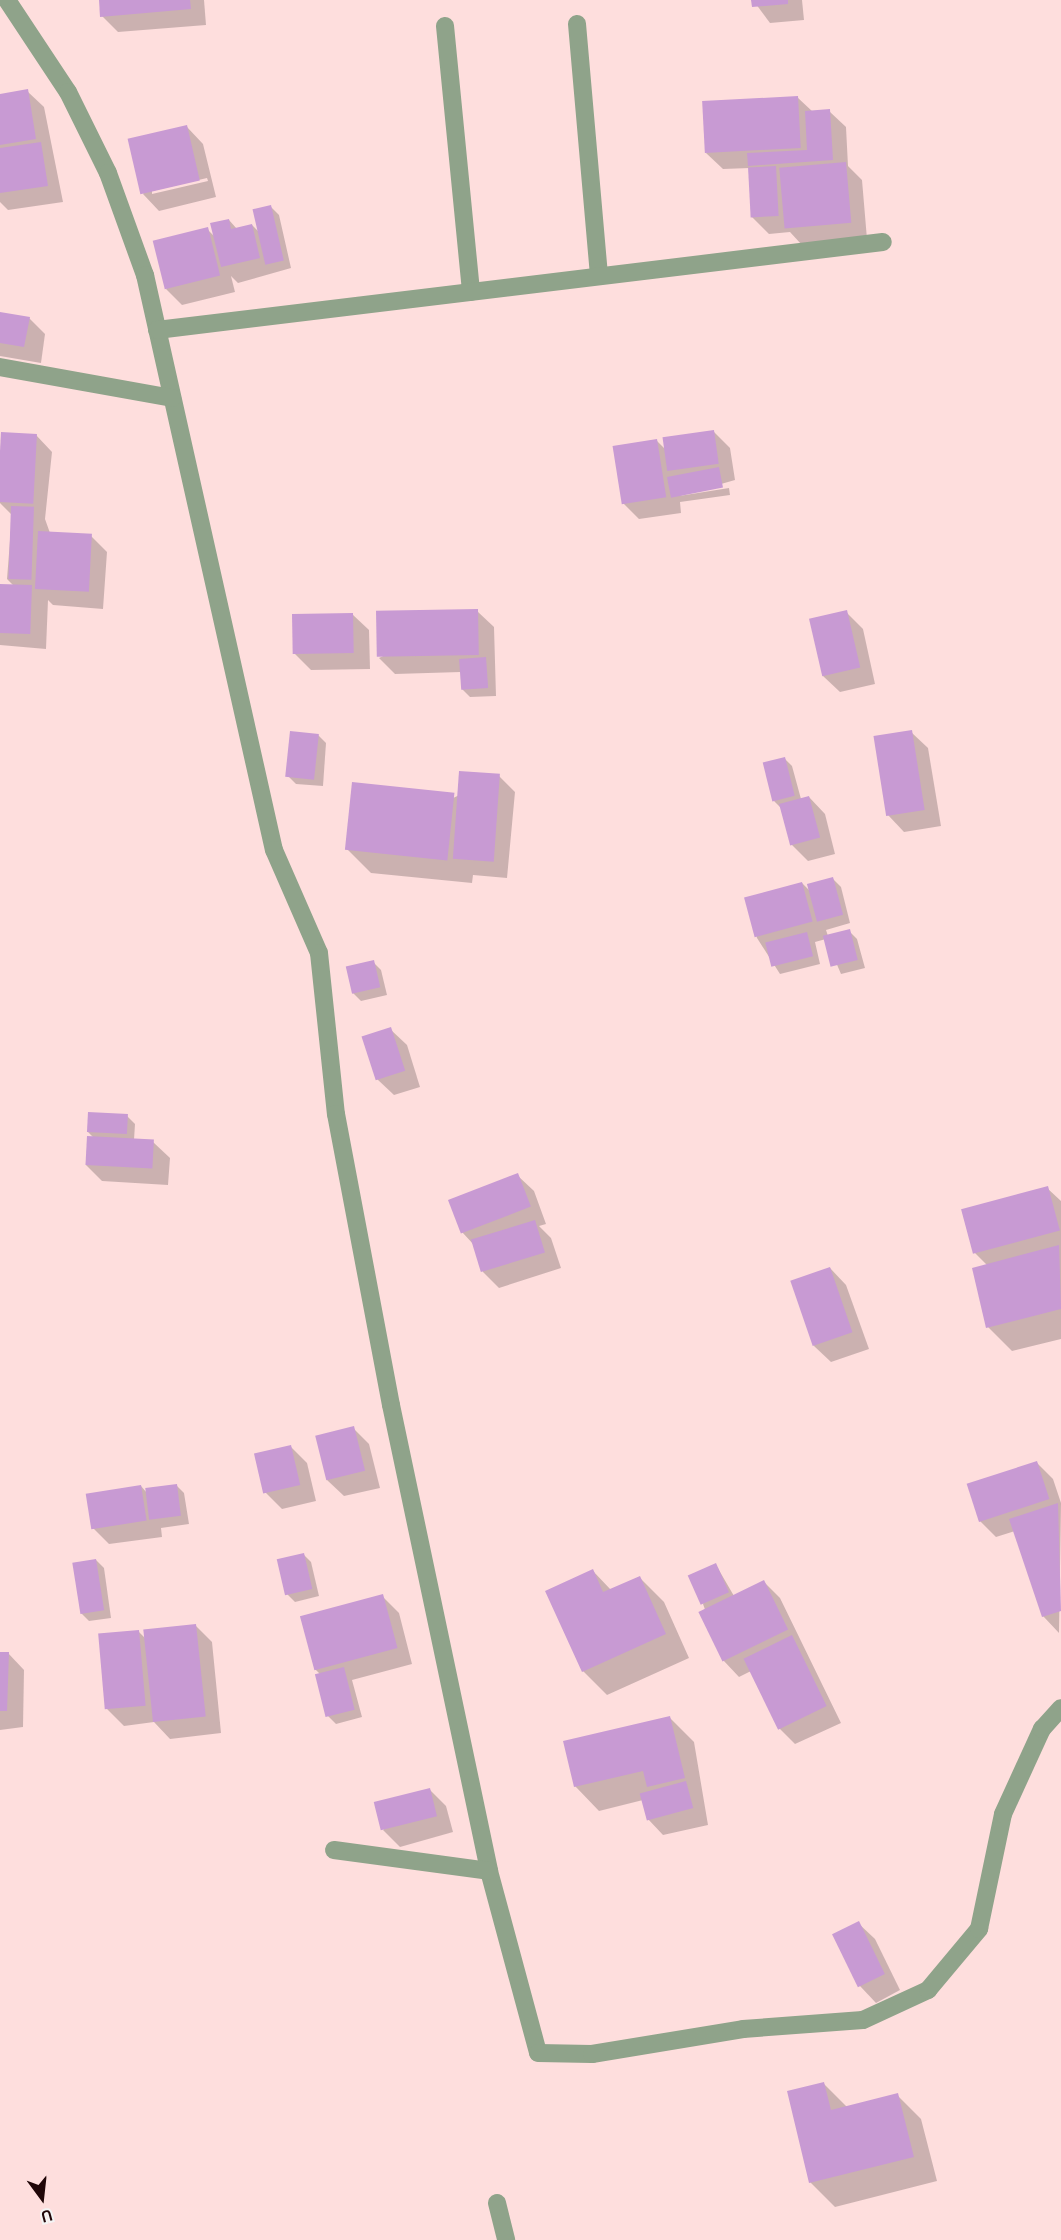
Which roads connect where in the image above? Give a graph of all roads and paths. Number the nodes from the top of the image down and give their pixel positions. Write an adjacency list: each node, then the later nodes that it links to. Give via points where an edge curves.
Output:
1 (7, 0): 7 (street, via 68,92 108,172 146,274)
2 (577, 24): 5 (street)
3 (445, 26): 6 (street)
4 (883, 242): 5 (street)
5 (600, 276): 6 (street)
6 (471, 292): 7 (street)
7 (157, 330): 9 (street)
8 (0, 367): 9 (street)
9 (172, 398): 12 (street, via 274,850 319,954 339,1126)
10 (1061, 1708): 12 (street, via 1042,1729 1003,1814 979,1929 928,1990 863,2020 743,2029 592,2054 538,2053)
11 (334, 1850): 12 (street)
12 (489, 1871)
13 (497, 2203): 14 (street)
14 (506, 2240)

